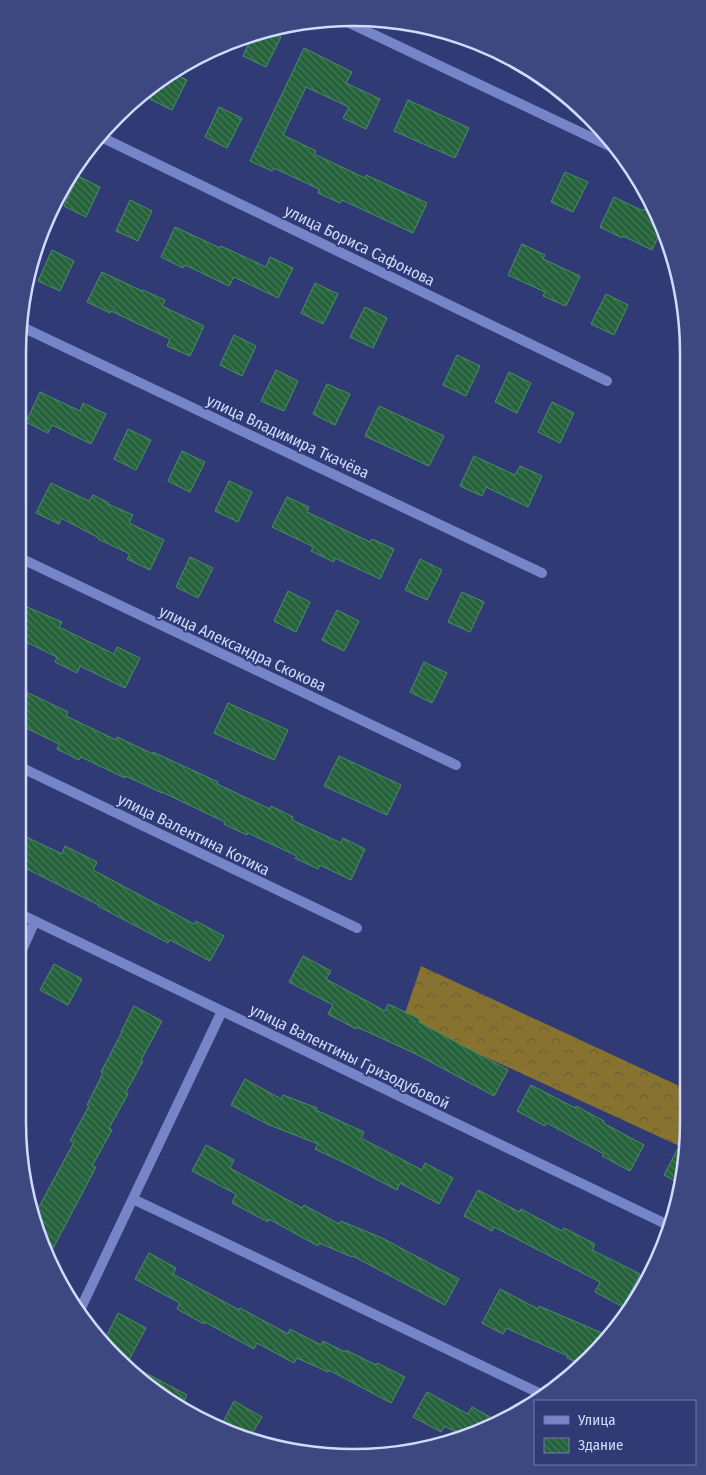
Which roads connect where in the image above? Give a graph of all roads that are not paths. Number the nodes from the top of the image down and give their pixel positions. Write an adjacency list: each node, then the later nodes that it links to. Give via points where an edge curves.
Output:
1 (356, 26): 3 (street)
2 (106, 139): 5 (street, улица Бориса Сафонова)
3 (603, 143)
4 (27, 329): 7 (street, улица Владимира Ткачёва)
5 (607, 381)
6 (26, 561): 8 (street, улица Александра Скокова)
7 (542, 573)
8 (456, 766)
9 (26, 770): 12 (street, улица Валентина Котика)
10 (26, 917): 11 (street, улица Валентины Гризодубовой)
11 (35, 921): 13 (street); 14 (street, улица Валентины Гризодубовой)
12 (357, 928)
13 (26, 941)
14 (222, 1011): 15 (street); 16 (street, улица Валентины Гризодубовой)
15 (133, 1199): 17 (street); 18 (street)
16 (663, 1223)
17 (82, 1305)
18 (538, 1392)

